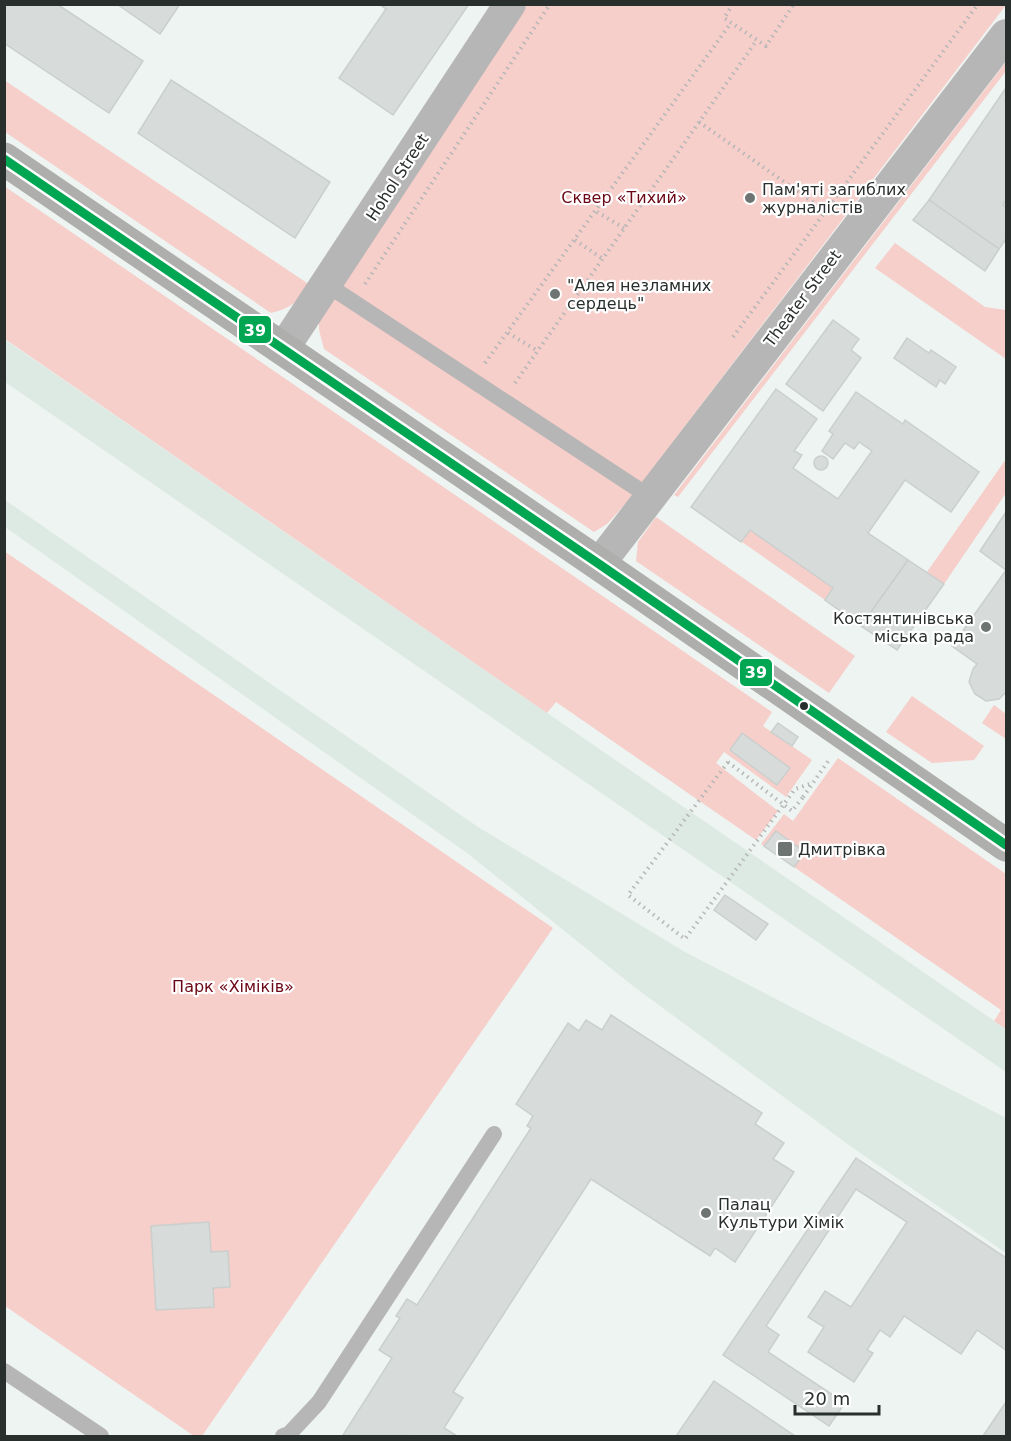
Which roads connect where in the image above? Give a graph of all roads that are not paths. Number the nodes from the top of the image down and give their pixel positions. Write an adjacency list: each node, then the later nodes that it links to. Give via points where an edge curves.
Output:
1 (510, 4): 4 (street, Hohol Street)
2 (1006, 35): 6 (street, Theater Street)
3 (4, 159): 5 (main road)
4 (326, 284): 5 (street, Hohol Street); 6 (lane)
5 (283, 349): 7 (main road)
6 (650, 497): 7 (street, Theater Street)
7 (599, 564): 8 (main road)
8 (1006, 845)
9 (494, 1134): 12 (lane, via 319,1402)
10 (4, 1371): 11 (lane)
11 (101, 1437)
12 (283, 1437)

